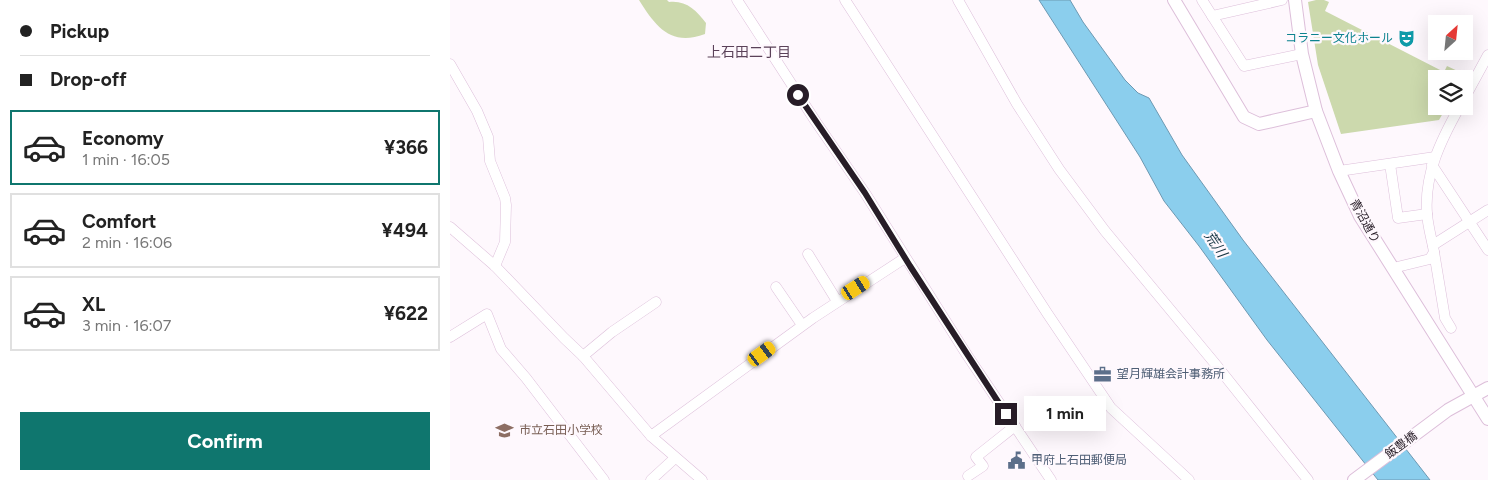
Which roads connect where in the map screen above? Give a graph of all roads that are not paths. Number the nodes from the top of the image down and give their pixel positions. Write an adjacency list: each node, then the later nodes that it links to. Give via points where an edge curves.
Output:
1 (737, 0): 26 (street)
2 (845, 0): 47 (street, via 1112,408)
3 (958, 0): 48 (street, via 1017,104 1059,169 1105,231)
4 (1174, 0): 14 (street, via 1244,117 1259,124)
5 (1202, 0): 8 (street)
6 (1282, 0): 8 (street)
7 (1294, 0): 9 (street, 青沼通り)
8 (1212, 16): 9 (street, via 1244,66)
9 (1302, 54): 14 (street, 青沼通り)
10 (1488, 55): 12 (street)
11 (450, 64): 27 (street, via 488,137 490,161 505,198 505,242)
12 (1485, 69): 13 (street)
13 (1473, 86)
14 (1316, 111): 18 (street, 青沼通り)
15 (1455, 115): 16 (street)
16 (1433, 161): 17 (street); 20 (street); 21 (street)
17 (1390, 164): 18 (street); 20 (street, via 1398,218)
18 (1340, 171): 28 (street, 青沼通り, via 1360,216)
19 (1488, 210): 21 (street)
20 (1427, 214): 23 (street)
21 (1470, 221): 23 (street); 24 (street)
22 (450, 227): 27 (street)
23 (1433, 249): 28 (street, via 1430,259); 33 (street, via 1445,318)
24 (1488, 250)
25 (808, 254): 30 (street)
26 (905, 258): 30 (street); 39 (street)
27 (495, 266): 35 (street)
28 (1393, 268): 37 (street, 青沼通り)
29 (776, 287): 32 (street)
30 (837, 301): 32 (street)
31 (656, 302): 35 (street)
32 (802, 326): 40 (street)
33 (1452, 328)
34 (450, 337): 43 (street, via 487,314 501,349)
35 (583, 356): 40 (street)
36 (1488, 388): 37 (street, 飯豊橋)
37 (1473, 396): 38 (street, 青沼通り); 49 (street, 飯豊橋, via 1448,410)
38 (1488, 419)
39 (1015, 426): 42 (street, via 976,457 983,466); 46 (street)
40 (651, 436): 41 (street)
41 (675, 458): 44 (street); 45 (street)
42 (968, 476)
43 (604, 480)
44 (651, 480)
45 (702, 480)
46 (1051, 480)
47 (1189, 480)
48 (1308, 480)
49 (1354, 480)

